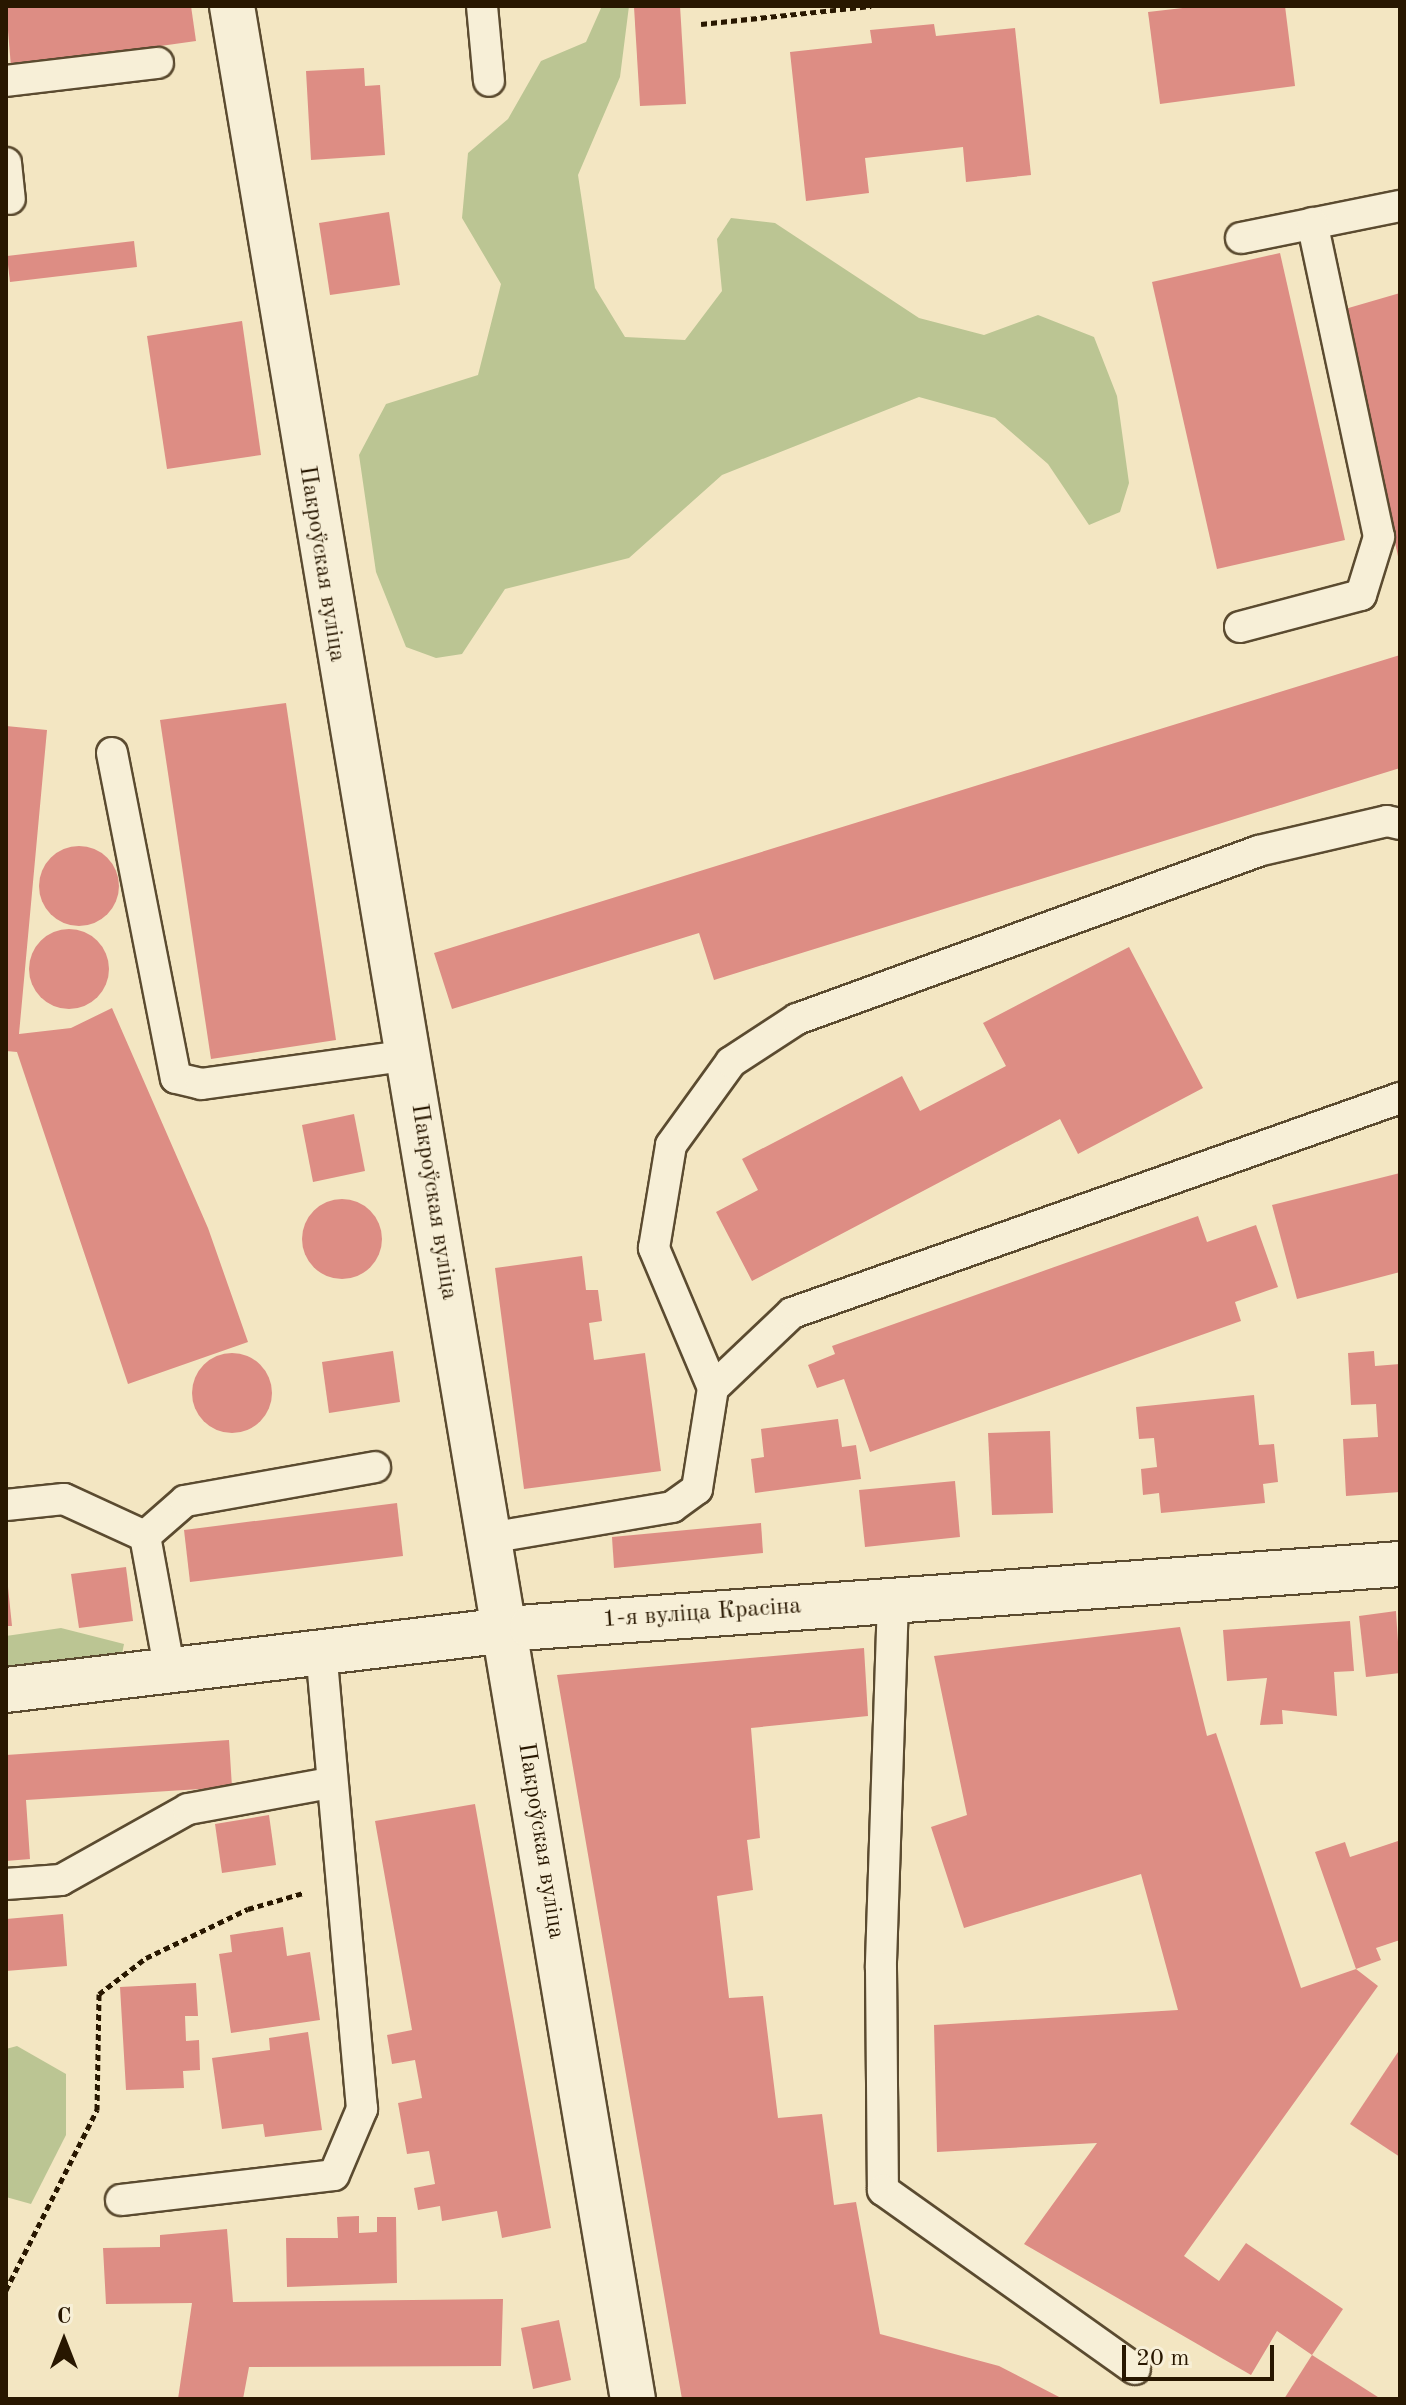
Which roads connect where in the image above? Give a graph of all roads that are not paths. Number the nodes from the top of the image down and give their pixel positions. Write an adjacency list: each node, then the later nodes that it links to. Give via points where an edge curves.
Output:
1 (232, 6): 14 (street, Пакроўская вуліца, via 348,731)
2 (482, 6): 5 (lane)
3 (158, 63): 4 (lane)
4 (6, 81)
5 (489, 81)
6 (6, 163): 7 (lane)
7 (10, 199)
8 (1400, 206): 9 (lane)
9 (1312, 223): 10 (lane); 11 (lane, via 1379,537 1361,595)
10 (1241, 238)
11 (1240, 627)
12 (112, 753): 14 (lane, via 176,1078 201,1084)
13 (1400, 824): 16 (lane, via 1387,821 1258,851 797,1019 731,1062 671,1145 654,1248)
14 (409, 1055): 20 (street, Пакроўская вуліца)
15 (1400, 1098): 16 (lane, via 792,1313)
16 (713, 1388): 20 (lane, via 697,1489 672,1507)
17 (375, 1467): 19 (lane, via 185,1501)
18 (6, 1505): 19 (lane, via 64,1499)
19 (145, 1536): 25 (lane)
20 (489, 1538): 23 (street, Пакроўская вуліца)
21 (1400, 1564): 22 (street, 1-я вуліца Красіна)
22 (893, 1600): 23 (street, 1-я вуліца Красіна); 30 (lane, via 881,1968 883,2190)
23 (505, 1629): 24 (street, 1-я вуліца Красіна); 31 (street, Пакроўская вуліца)
24 (321, 1652): 25 (street, 1-я вуліца Красіна); 27 (lane)
25 (170, 1672): 26 (street, 1-я вуліца Красіна)
26 (6, 1690)
27 (329, 1783): 28 (lane, via 188,1809 61,1880); 29 (lane, via 362,2109 334,2175)
28 (6, 1884)
29 (121, 2200)
30 (1135, 2369)
31 (633, 2399)

